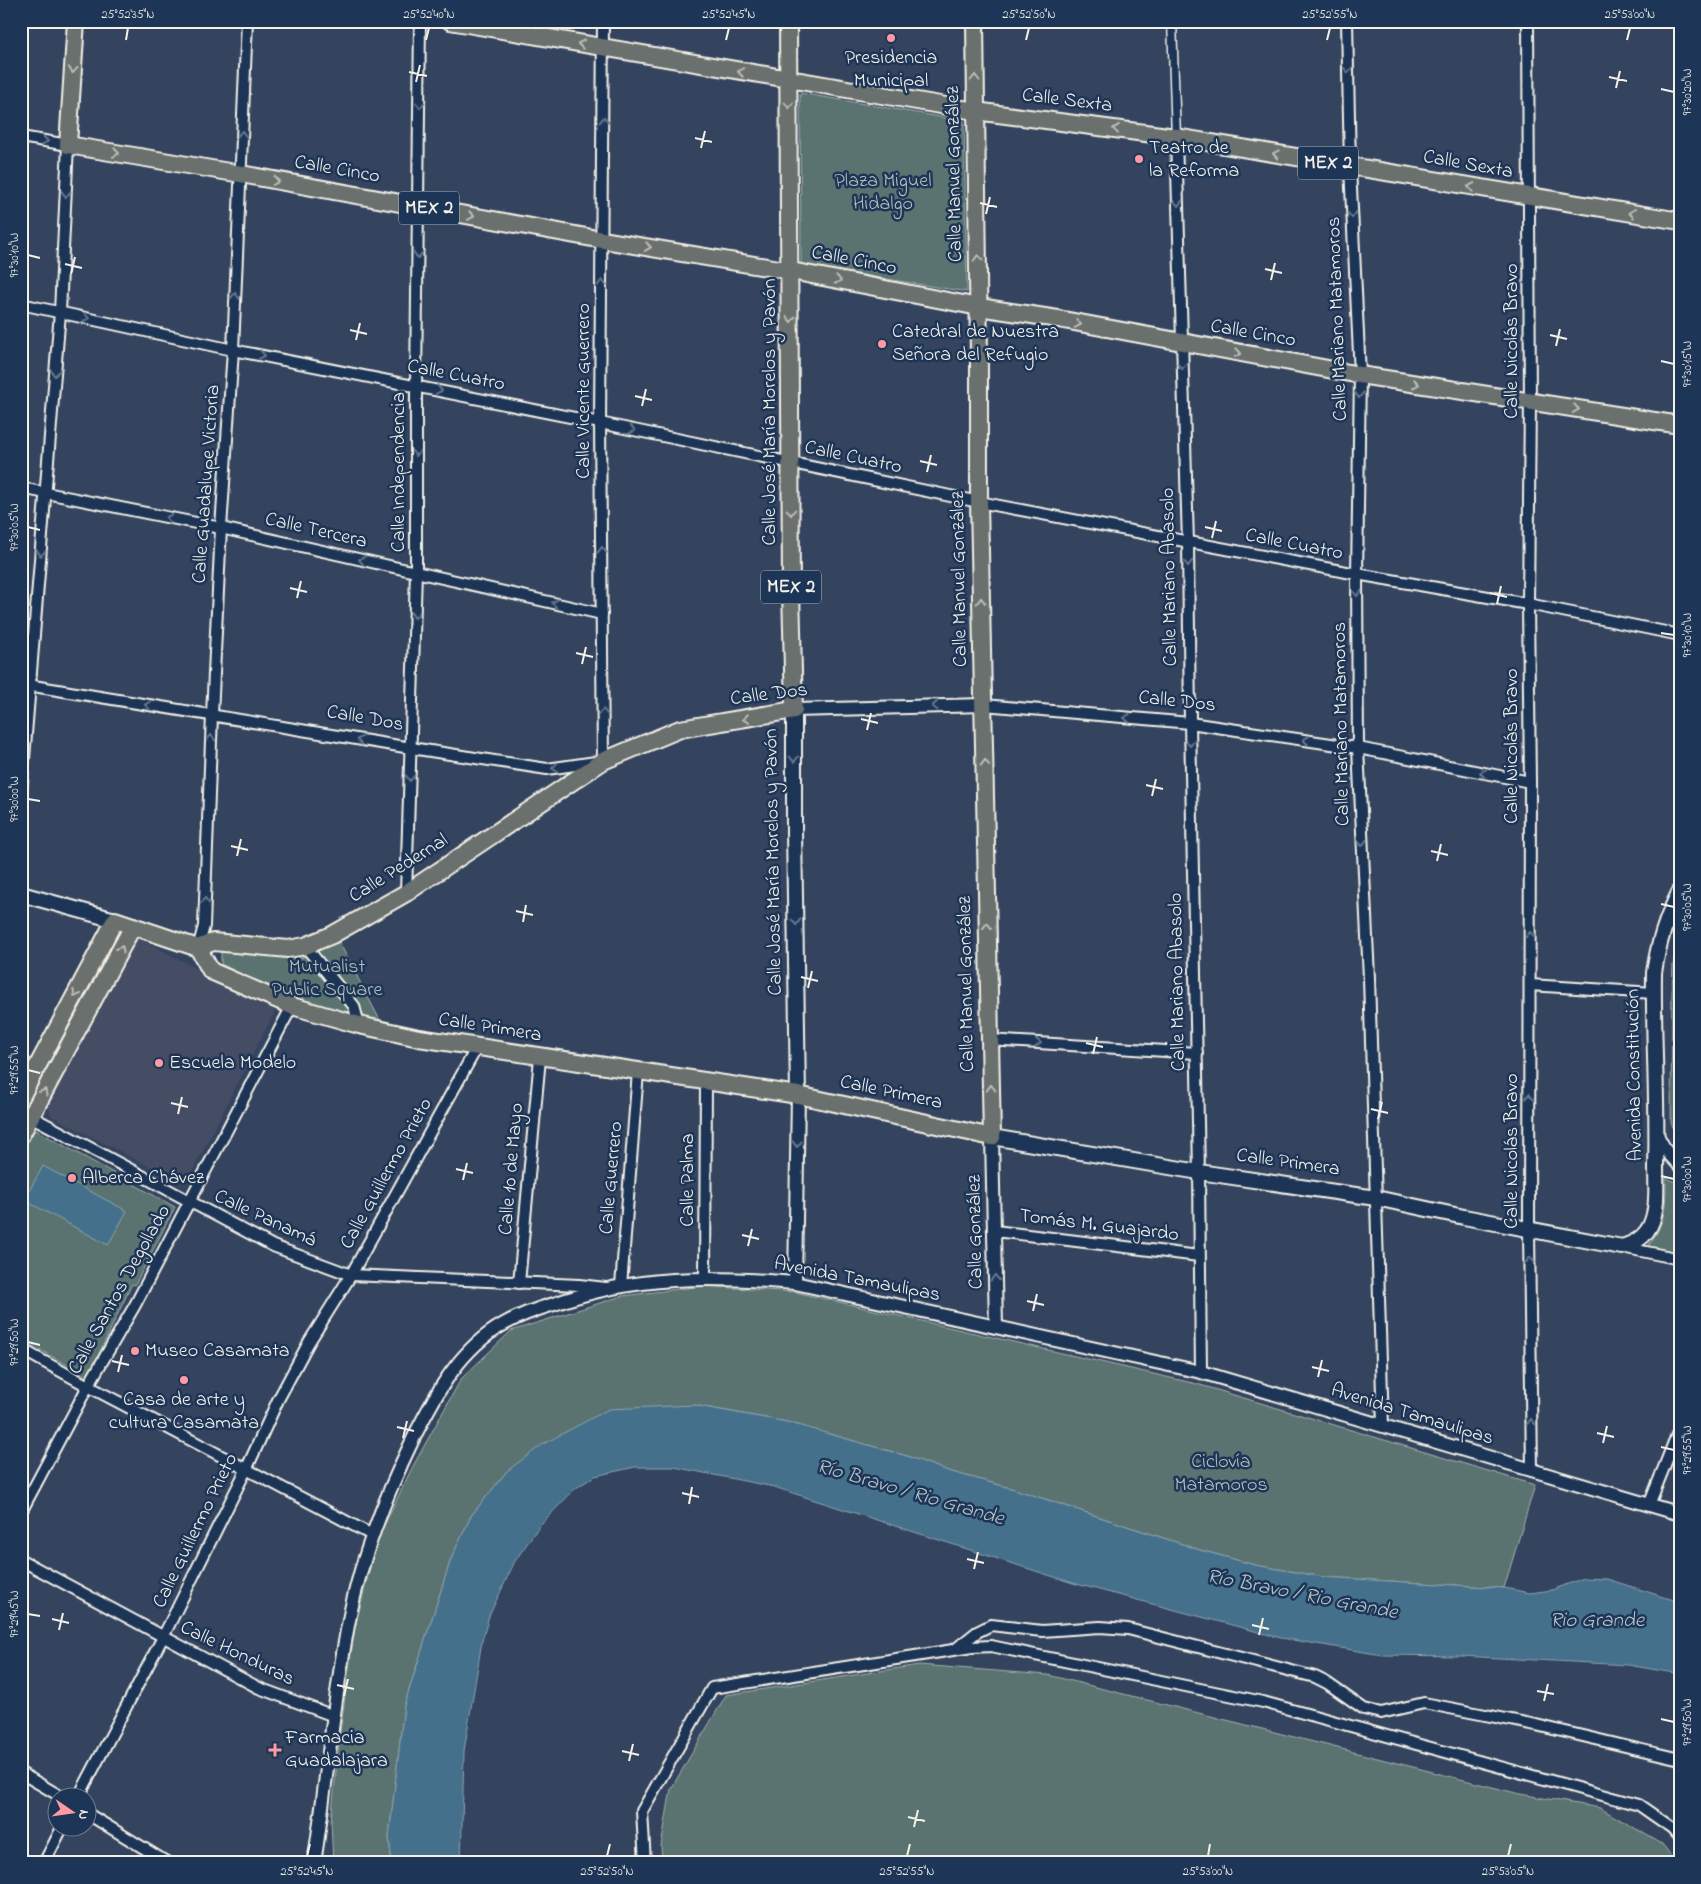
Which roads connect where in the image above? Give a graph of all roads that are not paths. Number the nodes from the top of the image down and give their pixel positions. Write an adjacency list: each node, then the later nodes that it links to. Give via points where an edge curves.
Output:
1 (76, 21): 16 (main road, one-way to 16)
2 (247, 21): 18 (street, Calle Guadalupe Victoria, one-way to 2)
3 (420, 21): 20 (street, Calle Independencia, one-way to 20)
4 (450, 21): 11 (main road, Calle Sexta / MEX 2, one-way to 4)
5 (604, 21): 11 (street, Calle Vicente Guerrero)
6 (788, 21): 12 (main road, Calle José María Morelos y Pavón / MEX 2)
7 (975, 21): 13 (main road, Calle Manuel González, one-way to 7)
8 (1172, 21): 15 (street, Calle Mariano Abasolo)
9 (1347, 21): 17 (street, Calle Mariano Matamoros, one-way to 17)
10 (1528, 21): 19 (street, Calle Nicolás Bravo)
11 (604, 48): 12 (main road, Calle Sexta / MEX 2, one-way to 11); 22 (street, Calle Vicente Guerrero, one-way to 11)
12 (789, 80): 13 (main road, Calle Sexta / MEX 2); 23 (main road, Calle José María Morelos y Pavón / MEX 2, one-way to 23)
13 (975, 110): 15 (main road, Calle Sexta / MEX 2, one-way to 13); 25 (main road, Calle Manuel González, one-way to 13)
14 (21, 137): 16 (street, Calle Cinco, one-way to 16)
15 (1176, 137): 17 (main road, Calle Sexta / MEX 2, one-way to 15); 27 (street, Calle Mariano Abasolo, one-way to 27)
16 (68, 145): 18 (main road, Calle Cinco / MEX 2, one-way to 18); 26 (street, one-way to 26)
17 (1350, 167): 19 (main road, Calle Sexta / MEX 2, one-way to 17); 29 (street, Calle Mariano Matamoros, one-way to 29)
18 (240, 174): 20 (main road, Calle Cinco / MEX 2, one-way to 20); 28 (street, Calle Guadalupe Victoria, one-way to 18)
19 (1529, 197): 21 (main road, Calle Sexta / MEX 2, one-way to 19); 31 (street, Calle Nicolás Bravo)
20 (419, 207): 22 (main road, Calle Cinco / MEX 2, one-way to 22); 30 (street, Calle Independencia, one-way to 30)
21 (1680, 221)
22 (603, 240): 23 (main road, Calle Cinco / MEX 2, one-way to 23); 32 (street, Calle Vicente Guerrero, one-way to 22)
23 (791, 271): 25 (main road, Calle Cinco / MEX 2, one-way to 25); 34 (main road, Calle José María Morelos y Pavón / MEX 2, one-way to 34)
24 (21, 304): 26 (street, Calle Cuatro)
25 (979, 307): 27 (main road, Calle Cinco / MEX 2, one-way to 27); 37 (main road, Calle Manuel González)
26 (60, 312): 28 (street, Calle Cuatro, one-way to 28); 36 (street, one-way to 36)
27 (1182, 343): 29 (main road, Calle Cinco / MEX 2, one-way to 29); 39 (street, Calle Mariano Abasolo, one-way to 39)
28 (233, 350): 30 (street, Calle Cuatro, one-way to 30); 38 (street, Calle Guadalupe Victoria)
29 (1360, 375): 31 (main road, Calle Cinco / MEX 2, one-way to 31); 41 (street, Calle Mariano Matamoros, one-way to 41)
30 (416, 386): 32 (street, Calle Cuatro, one-way to 32); 40 (street, Calle Independencia, one-way to 40)
31 (1530, 402): 33 (main road, Calle Cinco / MEX 2, one-way to 33); 42 (street, Calle Nicolás Bravo)
32 (600, 423): 34 (street, Calle Cuatro, one-way to 34); 43 (street, Calle Vicente Guerrero, one-way to 32)
33 (1680, 425)
34 (791, 464): 37 (street, Calle Cuatro); 47 (main road, Calle José María Morelos y Pavón / MEX 2, one-way to 47)
35 (21, 488): 36 (street, Calle Tercera)
36 (46, 494): 38 (street, Calle Tercera, one-way to 36); 45 (street, one-way to 45)
37 (979, 502): 39 (street, Calle Cuatro); 46 (main road, Calle Manuel González, one-way to 37)
38 (221, 528): 40 (street, Calle Tercera, one-way to 38); 48 (street, Calle Guadalupe Victoria)
39 (1188, 543): 41 (street, Calle Cuatro); 49 (street, Calle Mariano Abasolo, one-way to 49)
40 (416, 572): 43 (street, Calle Tercera, one-way to 40); 50 (street, Calle Independencia, one-way to 50)
41 (1357, 574): 42 (street, Calle Cuatro); 51 (street, Calle Mariano Matamoros, one-way to 51)
42 (1528, 604): 44 (street, Calle Cuatro); 53 (street, Calle Nicolás Bravo)
43 (602, 614): 52 (street, Calle Vicente Guerrero, one-way to 43)
44 (1680, 635)
45 (25, 684): 48 (street, Calle Dos, one-way to 45); 54 (street)
46 (984, 705): 47 (street, Calle Dos, one-way to 47); 49 (street, Calle Dos, one-way to 46); 66 (main road, Calle Manuel González, one-way to 46)
47 (794, 710): 52 (main road, Calle Dos, one-way to 52, via 680,729); 72 (main road, Calle José María Morelos y Pavón, one-way to 72)
48 (212, 715): 50 (street, Calle Dos, one-way to 48); 61 (street, Calle Guadalupe Victoria, one-way to 48, via 204,926)
49 (1190, 723): 51 (street, Calle Dos, one-way to 49); 68 (street, Calle Mariano Abasolo, one-way to 68)
50 (411, 748): 52 (street, Calle Dos, one-way to 50, via 547,769); 56 (street, Calle Independencia, one-way to 56)
51 (1358, 748): 53 (street, Calle Dos, one-way to 51); 80 (street, Calle Mariano Matamoros, one-way to 80, via 1370,978)
52 (603, 761): 56 (main road, Calle Pedernal)
53 (1530, 782): 62 (street, Calle Nicolás Bravo, one-way to 53)
54 (21, 796)
55 (1680, 891): 63 (main road, Avenida Constitución, via 1657,949)
56 (406, 893): 60 (main road, Calle Pedernal, via 332,935)
57 (21, 894): 58 (main road)
58 (115, 920): 59 (main road); 73 (main road, one-way to 73)
59 (133, 926): 61 (main road); 74 (main road, one-way to 59)
60 (305, 946): 61 (main road, Calle Pedernal, via 288,949 213,942); 65 (street, via 354,1006)
61 (198, 948): 64 (main road, Calle Primera, via 210,971)
62 (1530, 985): 63 (street); 82 (street, Calle Nicolás Bravo, one-way to 62)
63 (1654, 993): 75 (main road, Avenida Constitución)
64 (292, 1006): 65 (main road, Calle Primera); 81 (street, Calle Santos Degollado)
65 (359, 1024): 67 (main road, Calle Primera)
66 (989, 1040): 68 (street, one-way to 68); 77 (main road, Calle Manuel González, one-way to 66)
67 (477, 1047): 69 (main road, Calle Primera); 87 (street, Calle Guillermo Prieto)
68 (1197, 1054): 79 (street, Calle Mariano Abasolo)
69 (540, 1058): 70 (main road, Calle Primera); 89 (street, Calle 10 de Mayo)
70 (638, 1072): 71 (main road, Calle Primera); 91 (street, Calle Guerrero)
71 (706, 1082): 72 (main road, Calle Primera); 88 (street, Calle Palma)
72 (798, 1095): 77 (main road, Calle Primera); 90 (street, Calle José María Morelos y Pavón, one-way to 90)
73 (21, 1097)
74 (26, 1114): 76 (main road); 81 (street, Calle Panamá)
75 (1657, 1132): 78 (street); 84 (main road, Avenida Constitución, via 1655,1203 1651,1222 1648,1231 1636,1242)
76 (21, 1135)
77 (992, 1137): 79 (main road, Calle Primera); 83 (street, Calle González)
78 (1680, 1167)
79 (1199, 1172): 80 (main road, Calle Primera); 85 (street, Calle Mariano Abasolo)
80 (1376, 1198): 82 (main road, Calle Primera); 97 (street, Calle Mariano Matamoros)
81 (188, 1202): 87 (street, Calle Panamá, via 274,1246); 96 (street, Calle Santos Degollado, via 135,1305)
82 (1528, 1230): 84 (main road, Calle Primera); 100 (street, Calle Nicolás Bravo, one-way to 82)
83 (995, 1231): 85 (street, Tomás M. Guajardo); 93 (street, Calle González, one-way to 83)
84 (1622, 1247): 86 (street, Calle Primera)
85 (1199, 1256): 95 (street, Calle Mariano Abasolo)
86 (1680, 1259)
87 (351, 1276): 89 (street, Calle Panamá); 99 (street, Calle Guillermo Prieto, via 304,1350)
88 (705, 1277): 90 (street, Avenida Tamaulipas); 91 (street, Avenida Tamaulipas)
89 (518, 1283): 92 (street, Calle Panamá)
90 (795, 1283): 93 (street, Avenida Tamaulipas)
91 (621, 1286): 92 (street, Avenida Tamaulipas)
92 (606, 1288): 104 (street, Avenida Tamaulipas, via 524,1315 504,1324 468,1350 425,1414)
93 (996, 1327): 95 (street, Avenida Tamaulipas)
94 (21, 1348): 96 (street)
95 (1201, 1372): 97 (street, Avenida Tamaulipas)
96 (88, 1386): 99 (street); 102 (street, Calle Santos Degollado)
97 (1383, 1426): 100 (street, Avenida Tamaulipas)
98 (1680, 1427): 101 (street)
99 (246, 1470): 104 (street); 106 (street, Calle Guillermo Prieto)
100 (1532, 1471): 101 (street, Avenida Tamaulipas)
101 (1649, 1505): 103 (street, Avenida Tamaulipas)
102 (21, 1512)
103 (1680, 1514)
104 (372, 1535): 108 (street, Avenida Tamaulipas, via 349,1619)
105 (21, 1560): 106 (street, Calle Honduras)
106 (163, 1637): 108 (street, Calle Honduras, via 272,1694); 111 (street, Calle Guillermo Prieto)
107 (956, 1650): 109 (street, via 991,1625 1042,1631 1100,1627 1128,1629 1315,1677 1364,1709 1381,1713 1424,1703); 115 (street, via 991,1646 1263,1702 1640,1806); 119 (street, via 712,1688 642,1811)
108 (334, 1716): 118 (street, Avenida Tamaulipas)
109 (1680, 1759)
110 (21, 1773): 112 (street)
111 (84, 1786)
112 (48, 1789)
113 (98, 1820): 117 (street)
114 (58, 1836): 116 (street)
115 (1680, 1837)
116 (44, 1863)
117 (168, 1863)
118 (314, 1863)
119 (645, 1863)

